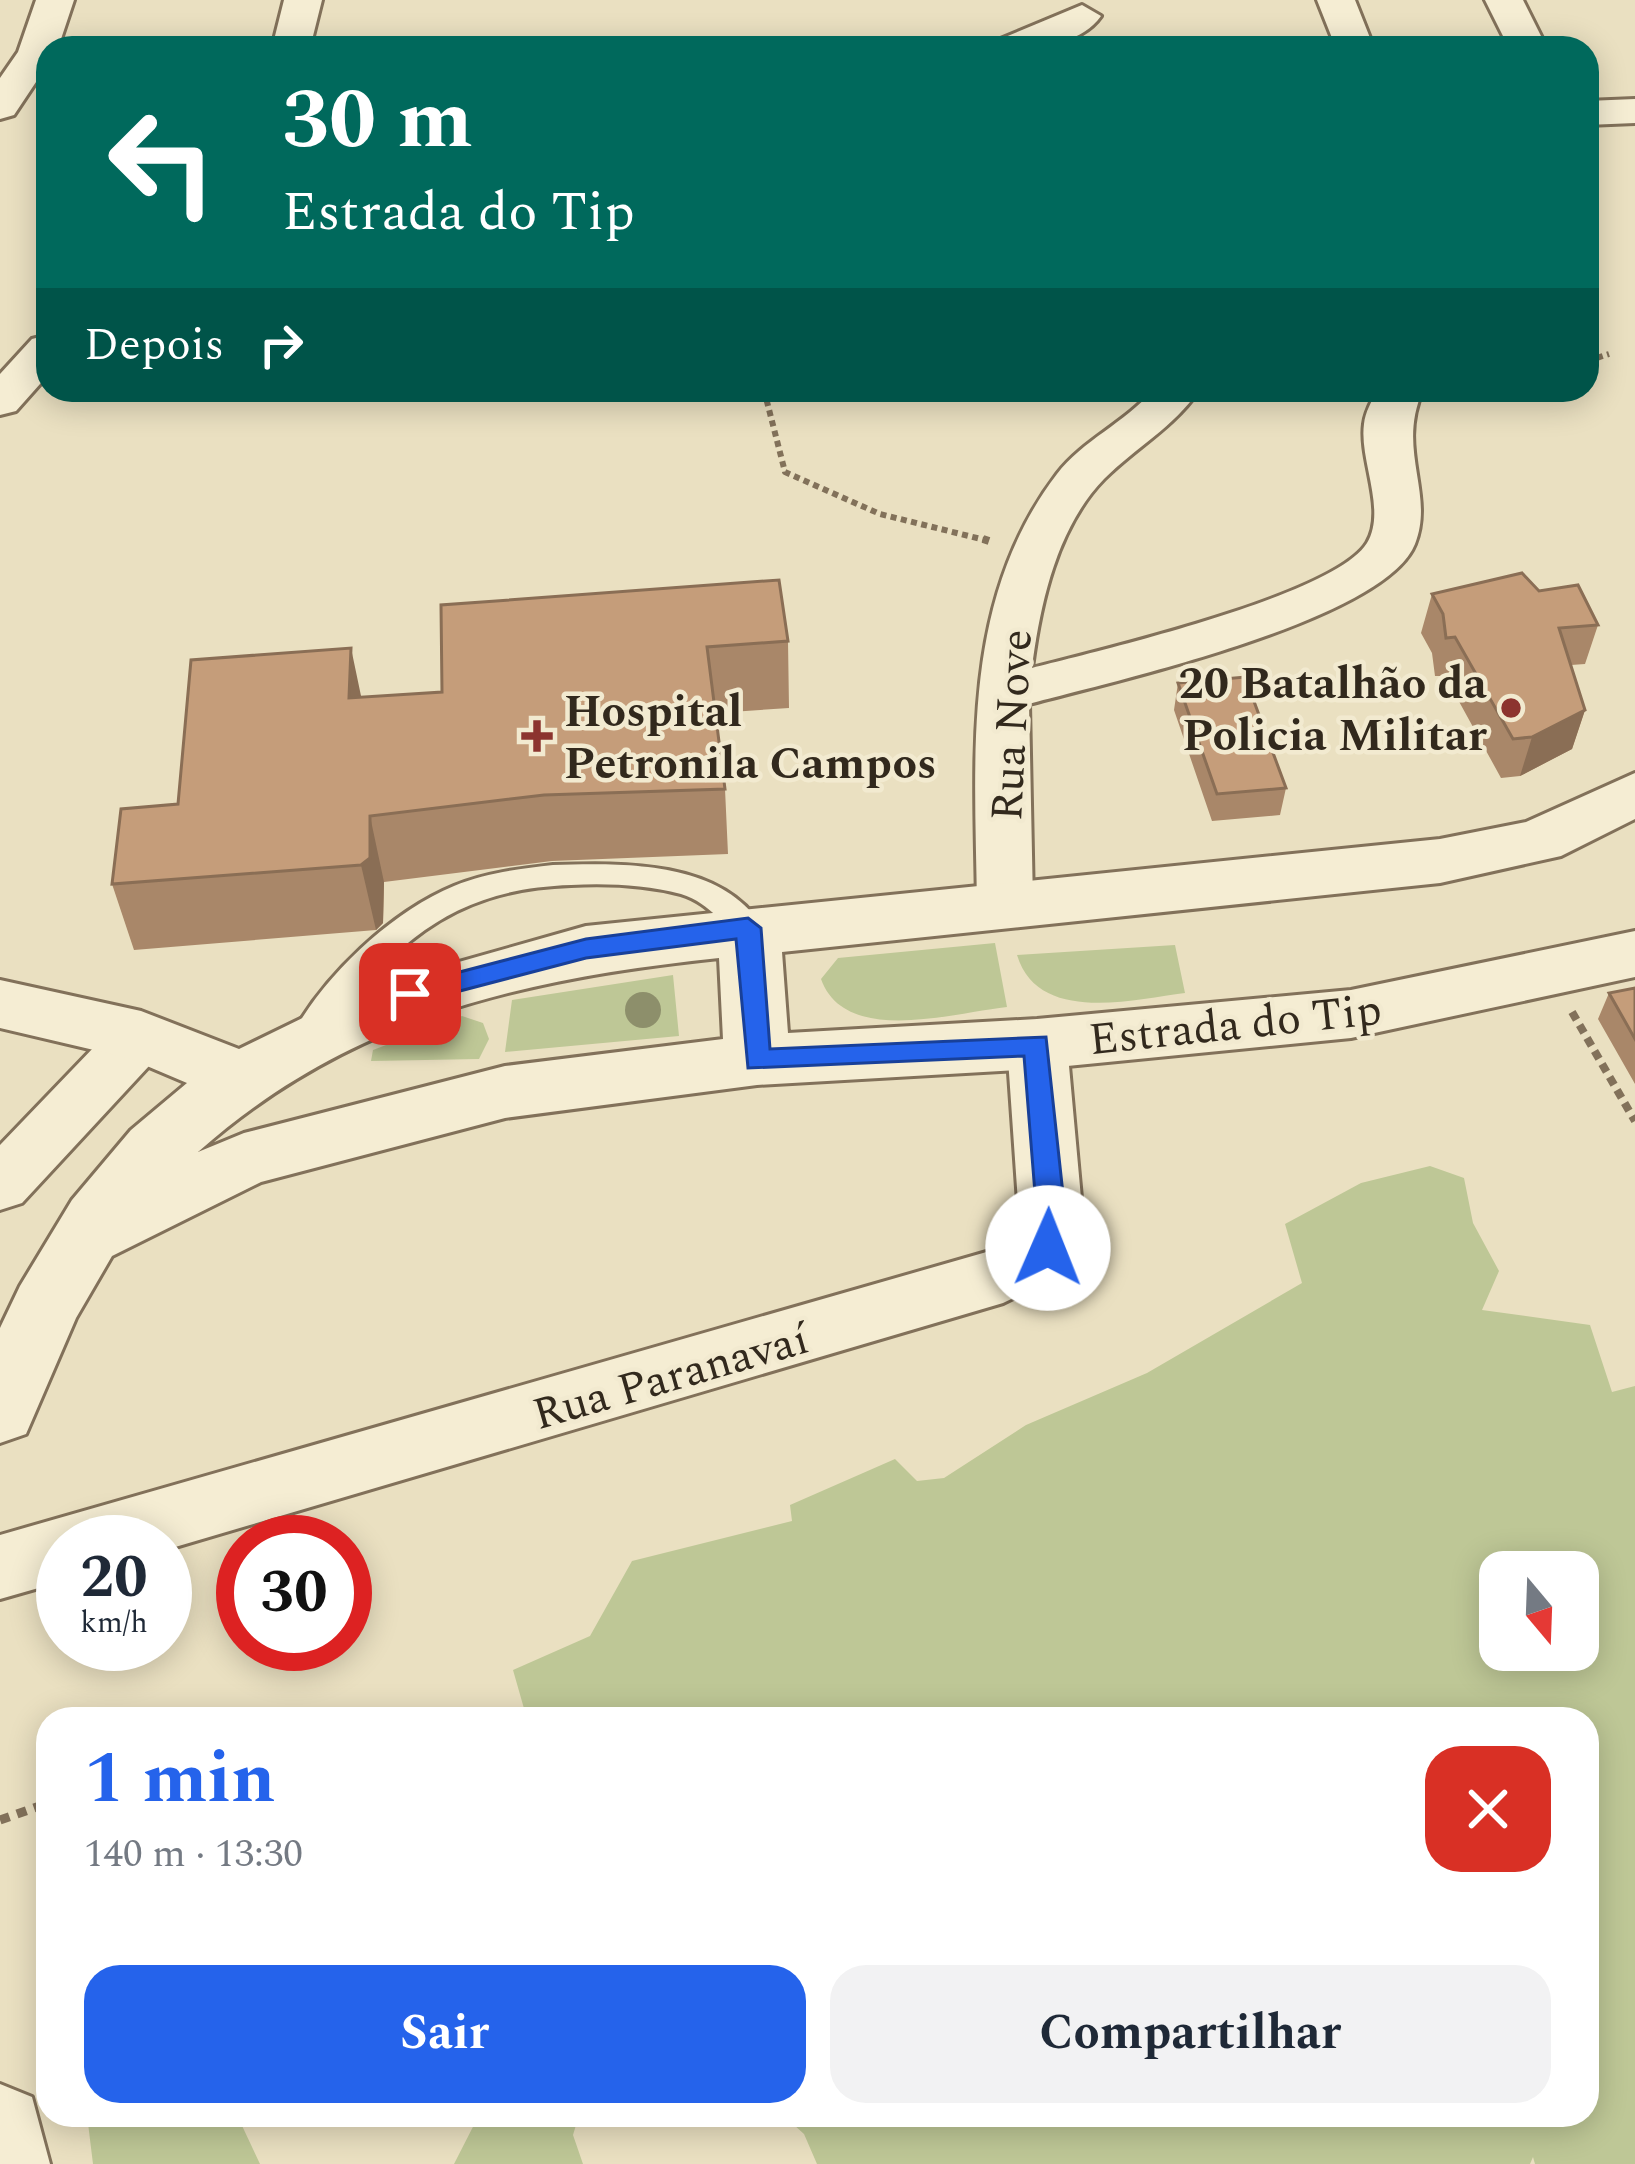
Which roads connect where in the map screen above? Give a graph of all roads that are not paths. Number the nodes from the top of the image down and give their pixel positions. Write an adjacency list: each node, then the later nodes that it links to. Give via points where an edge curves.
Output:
1 (56, 0): 6 (street)
2 (303, 0): 7 (street)
3 (1336, 0): 9 (street)
4 (1504, 0): 10 (street)
5 (1084, 21): 8 (street)
6 (43, 36)
7 (294, 36)
8 (1044, 36)
9 (1350, 36)
10 (1522, 36)
11 (36, 53): 12 (street)
12 (0, 107)
13 (1635, 111): 14 (street)
14 (1599, 112)
15 (36, 361): 16 (street)
16 (0, 401)
17 (1157, 402): 19 (street, Rua Nove, via 1077,479 1030,553)
18 (1395, 402): 19 (street, via 1387,423 1395,516 1388,552 1358,576 1209,634)
19 (1001, 694): 21 (street, Rua Nove)
20 (1635, 794): 21 (street, via 1540,841 1439,861)
21 (1005, 904): 22 (street)
22 (748, 928): 26 (street, via 478,973); 26 (lane, via 719,898 679,882 592,875 504,882 463,894 402,932 351,978); 28 (street)
23 (1635, 954): 27 (street, Estrada do Tip, via 1352,1015)
24 (0, 1004): 25 (street)
25 (141, 1036): 29 (street); 30 (street)
26 (306, 1037): 29 (street)
27 (1036, 1045): 28 (street, Estrada do Tip); 33 (street, Rua Paranavaí, via 1052,1231 1032,1262 750,1353)
28 (757, 1060): 31 (street, Estrada do Tip, via 505,1091 391,1118 244,1160)
29 (240, 1077): 31 (street, via 129,1174)
30 (0, 1185)
31 (90, 1236): 32 (street, via 31,1332)
32 (0, 1411)
33 (182, 1515)
34 (36, 1557): 35 (street)
35 (0, 1567)
36 (0, 2129): 37 (street)
37 (5, 2164)

